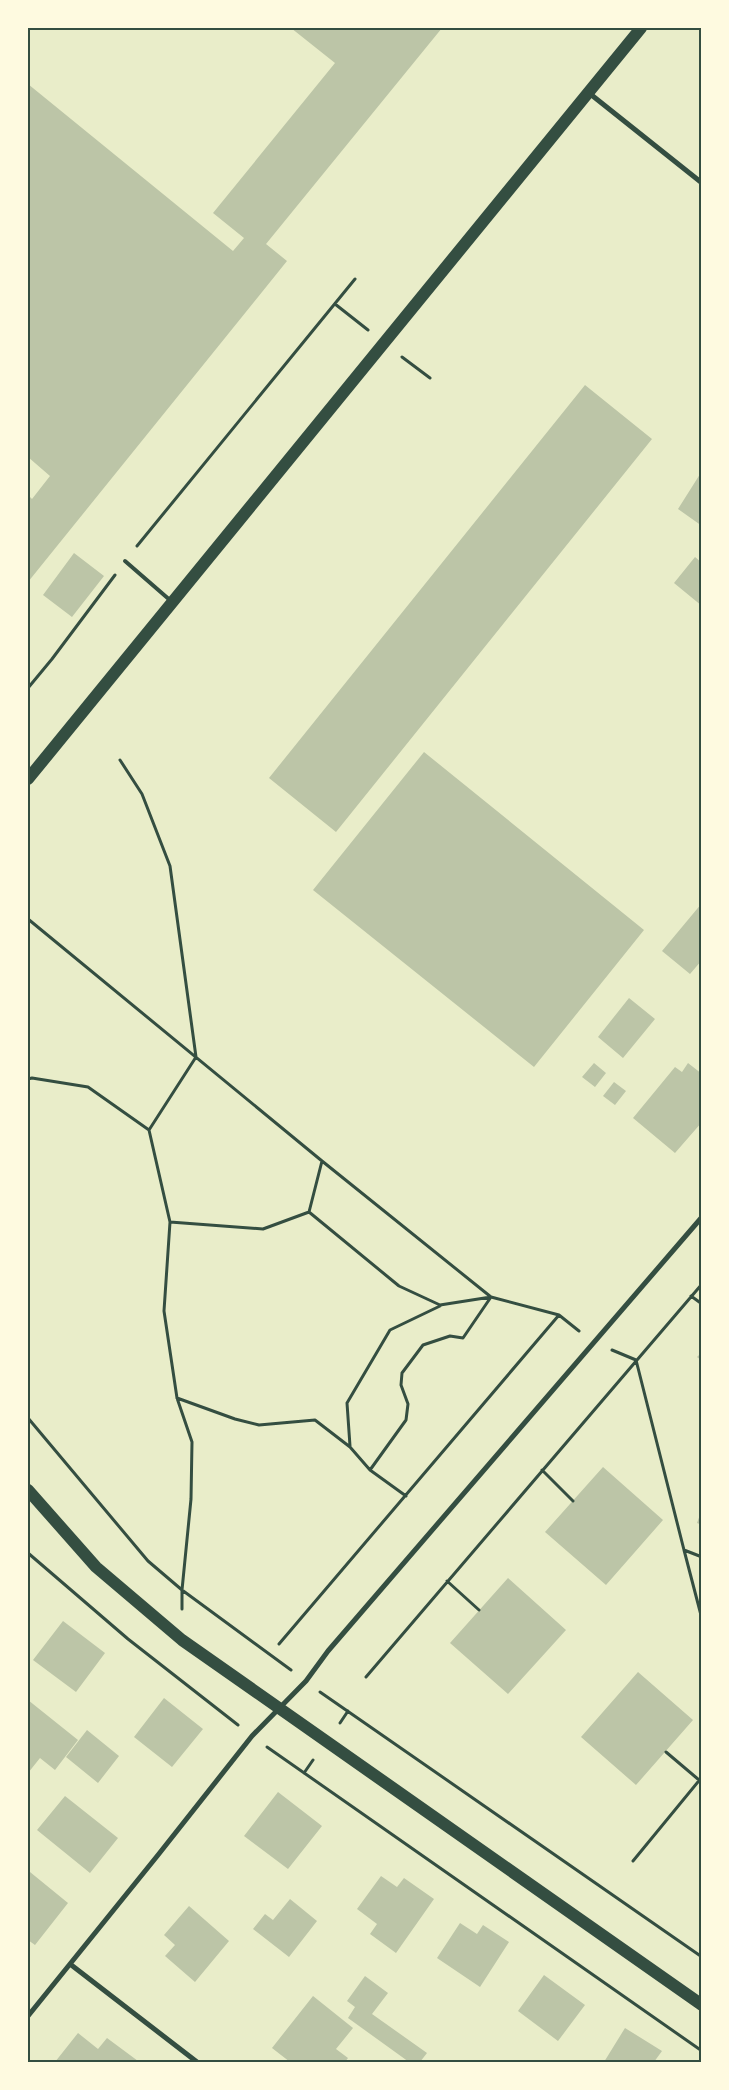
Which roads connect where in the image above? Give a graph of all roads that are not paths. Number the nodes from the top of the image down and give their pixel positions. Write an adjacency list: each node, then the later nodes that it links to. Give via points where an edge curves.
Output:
1 (641, 28): 2 (main road)
2 (589, 93): 3 (street); 5 (main road)
3 (702, 184)
4 (125, 561): 5 (lane)
5 (171, 601): 6 (main road)
6 (28, 779)
7 (702, 1217): 9 (street)
8 (28, 1490): 9 (main road, via 96,1567 182,1640)
9 (279, 1709): 10 (street, via 252,1736); 11 (main road)
10 (70, 1964): 12 (street); 13 (street)
11 (702, 2005)
12 (28, 2016)
13 (197, 2062)

